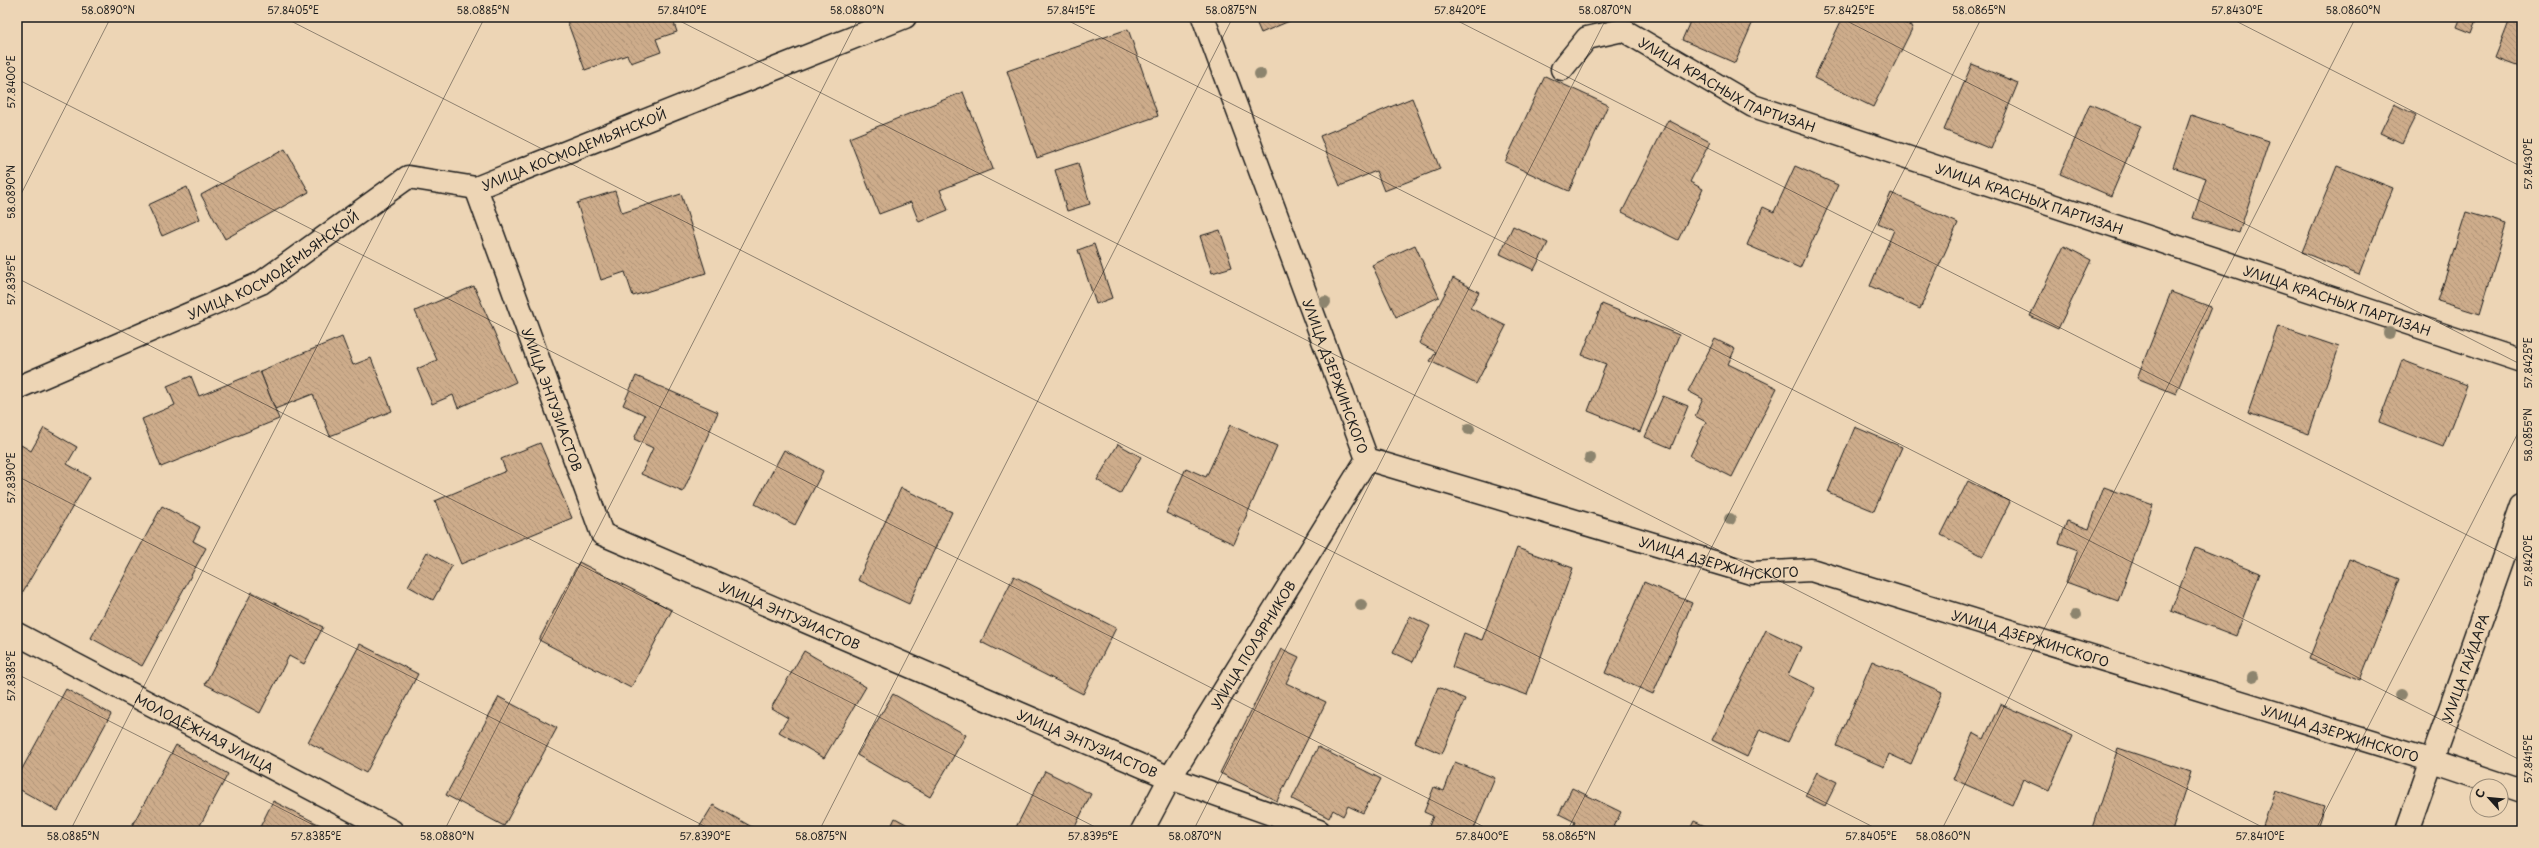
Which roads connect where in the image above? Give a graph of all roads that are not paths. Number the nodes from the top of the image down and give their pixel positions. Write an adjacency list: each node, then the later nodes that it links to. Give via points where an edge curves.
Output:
1 (905, 17): 4 (street, УЛИЦА КОСМОДЕМЬЯНСКОЙ)
2 (1204, 17): 7 (street, УЛИЦА ДЗЕРЖИНСКОГО)
3 (1562, 69): 5 (street, УЛИЦА КРАСНЫХ ПАРТИЗАН, via 1587,38 1623,30 1753,106)
4 (476, 188): 6 (street, УЛИЦА КОСМОДЕМЬЯНСКОЙ, via 408,177 261,283); 11 (street, УЛИЦА ЭНТУЗИАСТОВ, via 602,534)
5 (2522, 361)
6 (17, 388)
7 (1367, 459): 10 (street, УЛИЦА ДЗЕРЖИНСКОГО, via 1750,573 1811,570); 11 (street, УЛИЦА ПОЛЯРНИКОВ)
8 (2522, 505): 10 (street, УЛИЦА ГАЙДАРА)
9 (17, 634): 13 (street, МОЛОДЁЖНАЯ УЛИЦА)
10 (2433, 761): 12 (street, УЛИЦА ДЗЕРЖИНСКОГО); 16 (street, УЛИЦА ГАЙДАРА)
11 (1170, 778): 14 (street, УЛИЦА ПОЛЯРНИКОВ); 15 (street, УЛИЦА ЭНТУЗИАСТОВ)
12 (2522, 791)
13 (392, 831)
14 (1142, 831)
15 (1319, 831)
16 (2408, 831)

